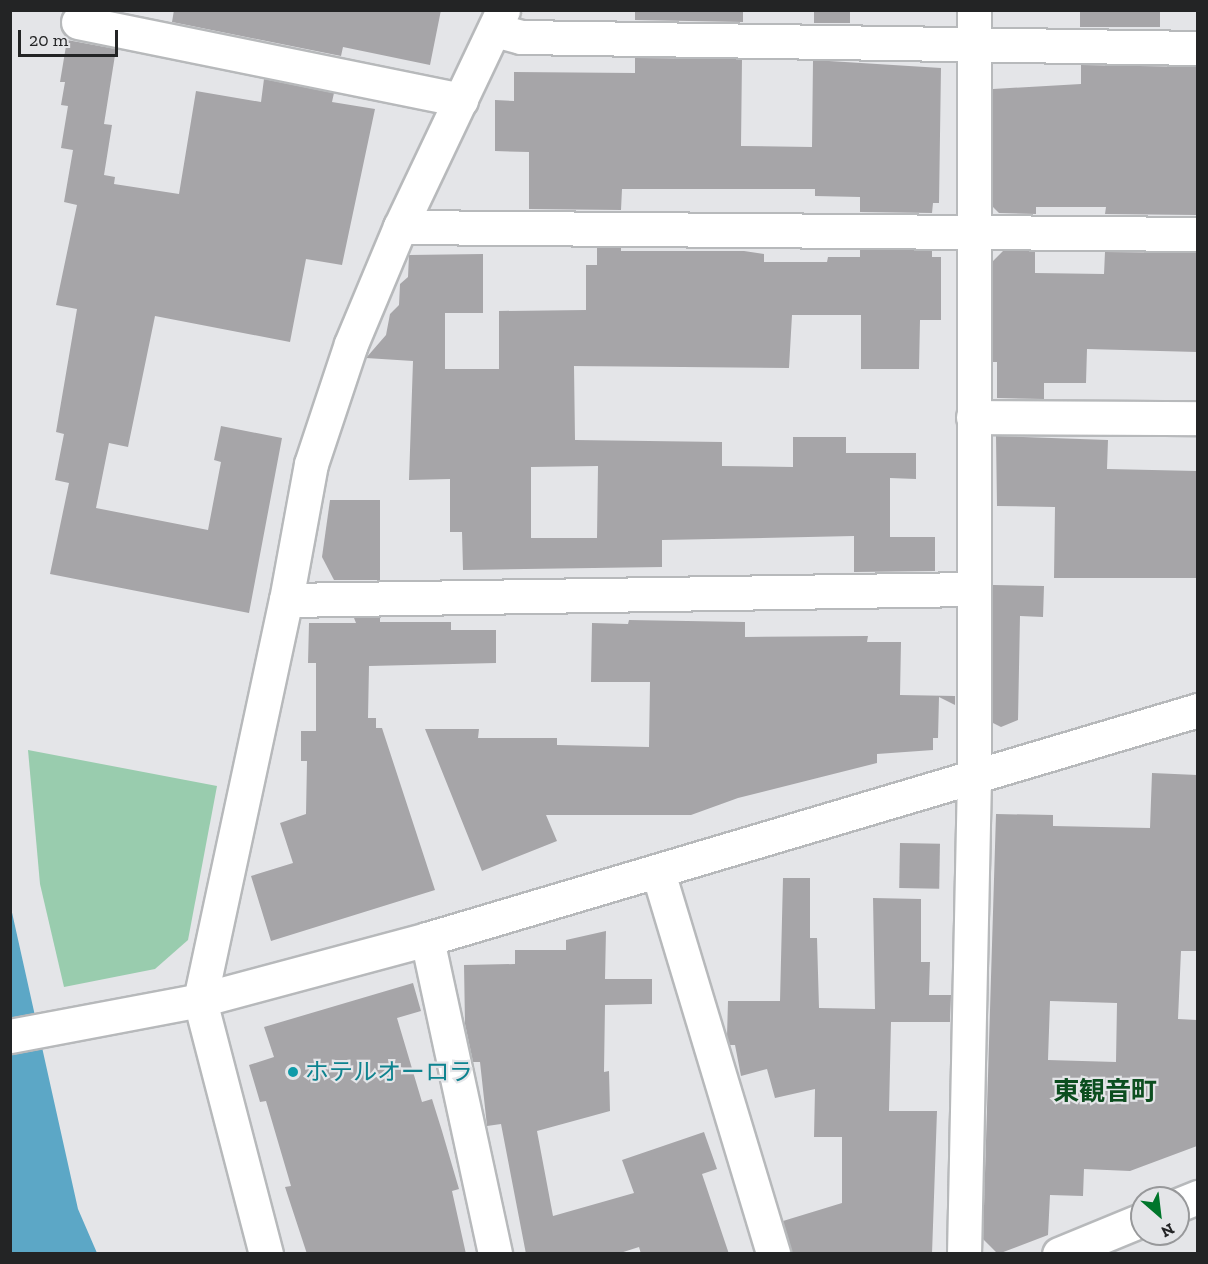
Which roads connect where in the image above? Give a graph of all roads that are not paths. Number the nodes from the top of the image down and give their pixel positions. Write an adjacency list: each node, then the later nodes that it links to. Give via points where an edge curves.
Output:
1 (974, 10): 4 (street)
2 (499, 20): 4 (street, via 521,37); 6 (street)
3 (78, 22): 6 (street)
4 (974, 46): 5 (street); 8 (street)
5 (1197, 48)
6 (461, 100): 7 (street)
7 (400, 227): 8 (street); 13 (street, via 351,344 311,464)
8 (973, 231): 9 (street); 10 (street)
9 (1197, 234)
10 (972, 417): 11 (street); 12 (street)
11 (1197, 418)
12 (972, 589): 13 (street); 15 (street)
13 (286, 600): 18 (street)
14 (1197, 710): 15 (street)
15 (974, 777): 16 (street); 24 (street)
16 (658, 872): 17 (street); 23 (street)
17 (428, 939): 18 (street); 22 (street)
18 (200, 1000): 19 (street); 21 (street)
19 (10, 1036)
20 (1130, 1225): 25 (street)
21 (266, 1254)
22 (495, 1254)
23 (773, 1254)
24 (964, 1254)
25 (1059, 1254)

